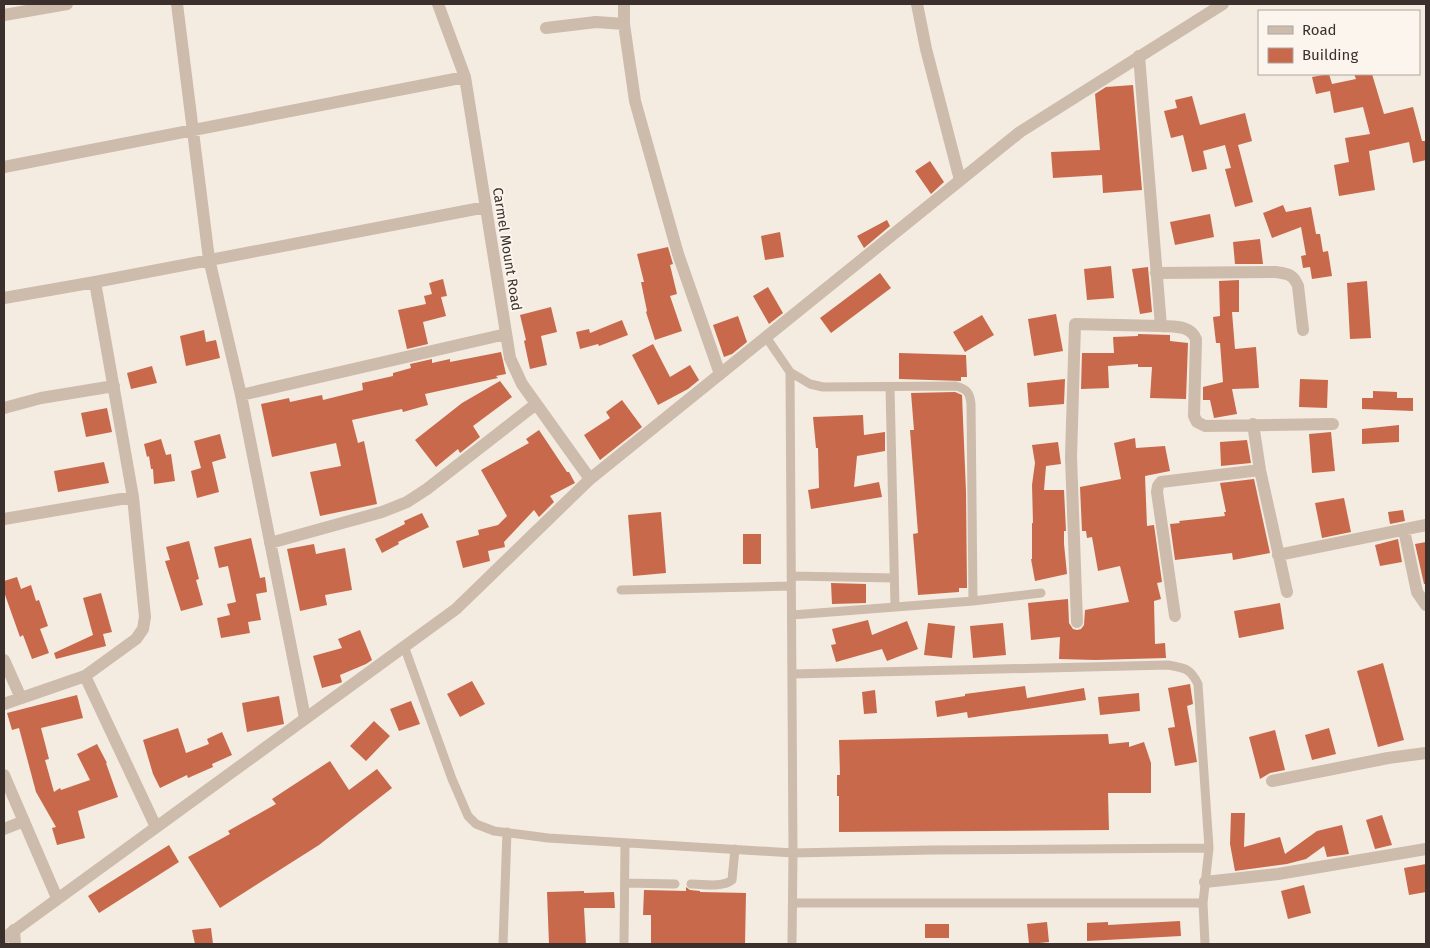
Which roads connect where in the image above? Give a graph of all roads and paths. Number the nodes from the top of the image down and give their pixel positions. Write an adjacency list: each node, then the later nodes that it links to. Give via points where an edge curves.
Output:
1 (67, 4): 7 (street)
2 (177, 4): 12 (street)
3 (438, 4): 11 (street, Carmel Mount Road)
4 (624, 4): 8 (street)
5 (917, 4): 14 (street)
6 (1222, 4): 10 (street)
7 (4, 15)
8 (624, 24): 9 (street, via 596,22); 25 (street, via 635,101 678,254)
9 (546, 28)
10 (1139, 56): 14 (street, via 1020,132); 17 (street)
11 (465, 78): 12 (street); 15 (street, Carmel Mount Road)
12 (192, 130): 13 (street); 16 (street)
13 (4, 167)
14 (960, 180): 23 (street)
15 (486, 207): 16 (street); 22 (street, Carmel Mount Road)
16 (209, 259): 18 (street); 28 (street)
17 (1156, 273): 20 (street); 21 (street, via 1290,274 1298,286)
18 (95, 282): 19 (street); 26 (street)
19 (4, 298)
20 (1161, 326): 31 (street, via 1194,332 1194,416 1197,422 1205,426); 52 (street, via 1075,324 1071,457)
21 (1303, 330)
22 (506, 334): 28 (street); 29 (street, Carmel Mount Road, via 510,358)
23 (766, 337): 24 (lane); 25 (street)
24 (790, 372): 27 (lane, via 810,384 823,387); 41 (lane)
25 (720, 374): 34 (street)
26 (114, 386): 30 (street, via 41,398); 35 (street)
27 (890, 387): 42 (lane); 47 (lane, via 956,386 965,388 970,394)
28 (241, 395): 39 (street)
29 (536, 404): 34 (street, Carmel Mount Road); 39 (street, via 407,502)
30 (4, 408)
31 (1253, 424): 32 (street); 33 (street)
32 (1333, 424)
33 (1260, 470): 40 (street); 51 (street, via 1161,482 1158,486)
34 (590, 479): 53 (street, via 456,609)
35 (133, 497): 36 (street); 56 (street, via 145,617 143,629 136,639)
36 (4, 520)
37 (1426, 525): 38 (street)
38 (1404, 530): 40 (street); 48 (street, via 1417,592)
39 (270, 543): 59 (street)
40 (1278, 555): 45 (street)
41 (791, 576): 42 (lane); 43 (lane)
42 (894, 578): 49 (lane)
43 (792, 586): 44 (lane); 50 (lane)
44 (621, 590)
45 (1286, 592)
46 (1042, 593): 47 (lane)
47 (973, 601): 49 (lane)
48 (1426, 605)
49 (895, 607): 50 (lane)
50 (792, 616): 55 (lane)
51 (1175, 616)
52 (1078, 622)
53 (404, 646): 59 (street); 66 (lane, via 468,816 476,824)
54 (4, 660): 57 (street)
55 (792, 674): 68 (lane, via 1168,665 1185,668 1193,673 1198,684); 71 (lane)
56 (85, 676): 57 (street); 64 (street)
57 (21, 698): 58 (street)
58 (4, 704)
59 (305, 718): 64 (street)
60 (1426, 753): 62 (street)
61 (4, 775): 63 (street)
62 (1272, 781)
63 (24, 821): 65 (street); 76 (street)
64 (156, 827): 76 (street)
65 (4, 829)
66 (506, 832): 67 (lane); 81 (lane)
67 (625, 843): 69 (lane); 73 (lane)
68 (1209, 848): 71 (lane); 72 (lane)
69 (735, 849): 71 (lane); 75 (lane, via 732,880 728,884)
70 (1426, 849): 72 (street, via 1278,874)
71 (793, 853): 77 (lane)
72 (1205, 882): 78 (lane)
73 (625, 883): 74 (lane); 82 (lane)
74 (675, 884)
75 (691, 884)
76 (57, 898): 79 (street)
77 (793, 903): 78 (lane); 83 (lane)
78 (1204, 903): 84 (lane)
79 (9, 934): 80 (street)
80 (15, 944)
81 (503, 944)
82 (624, 944)
83 (792, 944)
84 (1204, 944)

